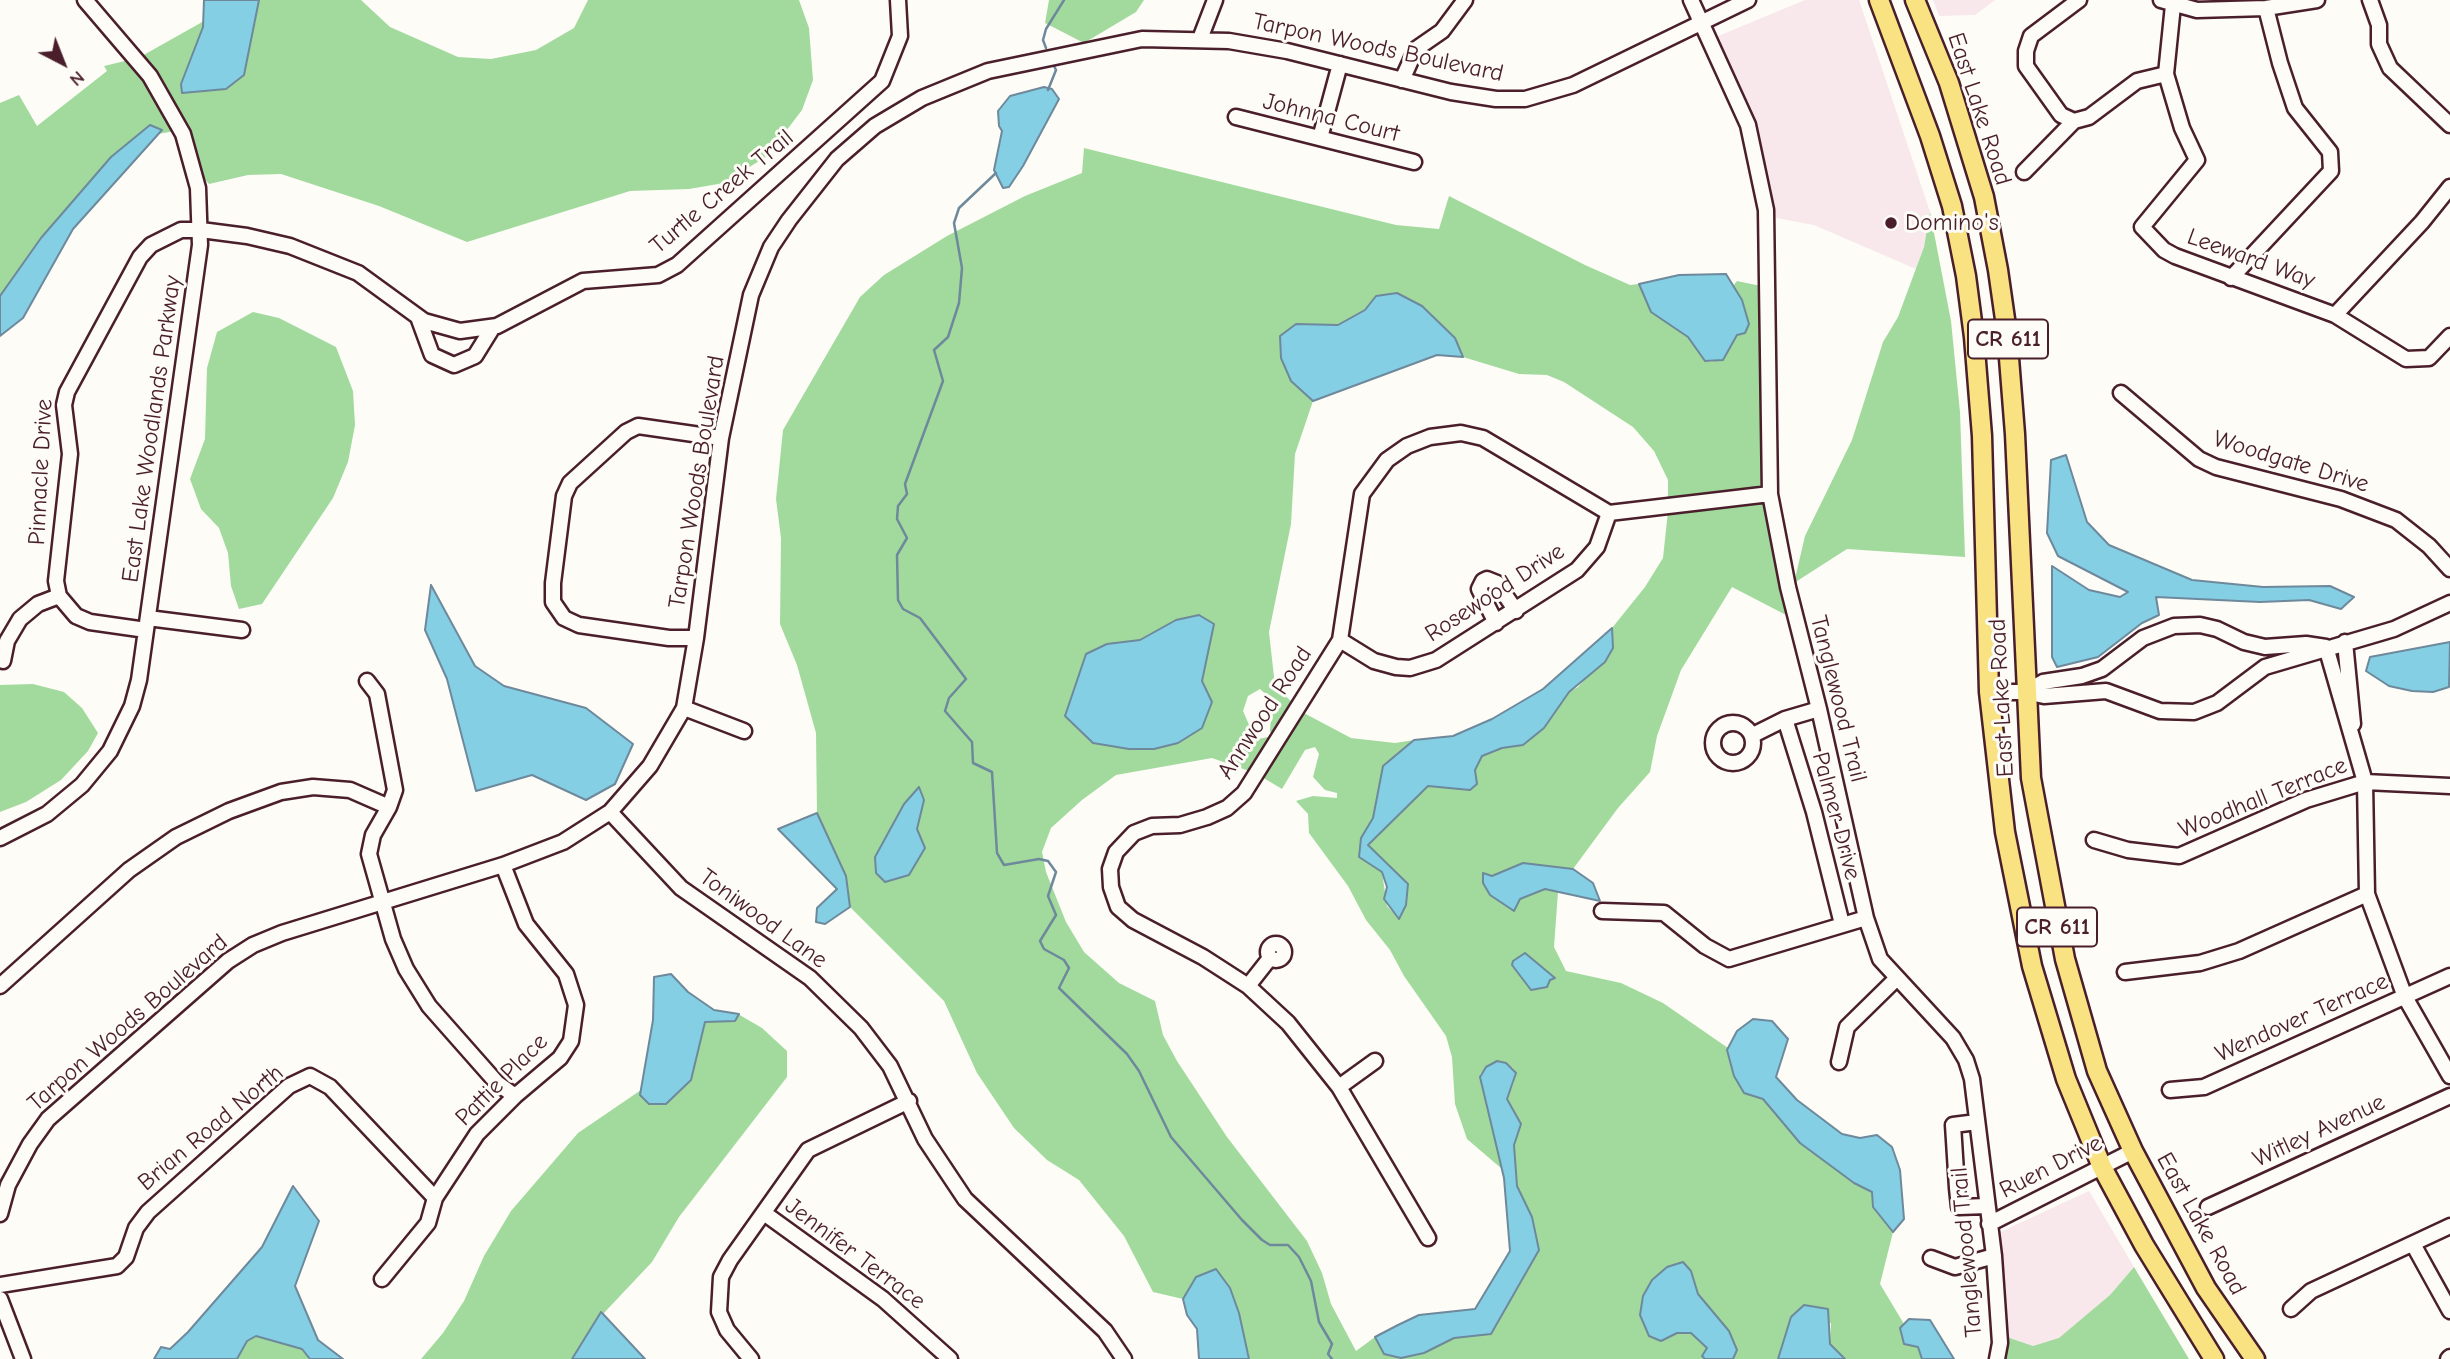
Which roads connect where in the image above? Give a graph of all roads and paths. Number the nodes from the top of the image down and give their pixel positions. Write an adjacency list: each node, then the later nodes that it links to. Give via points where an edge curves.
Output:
1 (85, 0): 26 (street, East Lake Woodlands Parkway, via 150,76 173,114 195,170)
2 (898, 0): 30 (street, Turtle Creek Trail, via 900,36 882,81 677,265 648,278 583,281)
3 (1214, 0): 15 (street)
4 (1465, 0): 18 (street, via 1442,31 1416,49)
5 (1691, 0): 14 (street, Tanglewood Trail)
6 (1748, 0): 14 (street, Tarpon Woods Boulevard)
7 (1879, 0): 49 (main road, East Lake Road / CR 611, via 1930,136 1952,206 1966,276 1982,436)
8 (1916, 0): 50 (main road, East Lake Road / CR 611, via 1949,83 1984,197 1998,270 2015,434)
9 (2079, 0): 20 (street, via 2031,36 2026,51 2026,66 2055,107)
10 (2317, 0): 13 (street)
11 (2370, 0): 21 (street, via 2379,25 2379,44 2390,68)
12 (2167, 3): 13 (street, via 2197,10); 17 (street, Leeward Way)
13 (2266, 8): 27 (street, via 2295,108 2330,152 2331,171)
14 (1700, 24): 18 (street, Tarpon Woods Boulevard, via 1546,95 1496,99); 34 (street, Tanglewood Trail, via 1748,125 1766,210)
15 (1200, 39): 16 (street, Tarpon Woods Boulevard); 33 (street, Tarpon Woods Boulevard, via 1142,39 1102,45 988,71 922,98 875,126 837,159 771,247 751,295)
16 (1340, 64): 18 (street, Tarpon Woods Boulevard); 22 (street)
17 (2166, 74): 20 (street, via 2137,81 2089,117); 27 (street, Leeward Way, via 2197,160 2142,227 2164,250)
18 (1402, 80)
19 (1236, 117): 22 (street, Johnna Court)
20 (2074, 121): 24 (street)
21 (2450, 125)
22 (1320, 138): 23 (street, Johnna Court)
23 (1414, 162)
24 (2024, 173)
25 (2450, 187): 28 (street)
26 (201, 230): 29 (street, Turtle Creek Trail, via 283,244 345,266); 37 (street, Pinnacle Drive, via 168,234 140,257 67,392 64,405 70,454 56,581); 41 (street, East Lake Woodlands Parkway)
27 (2231, 278): 28 (street, Leeward Way)
28 (2335, 315): 31 (street, Leeward Way, via 2406,359 2429,358)
29 (418, 317): 30 (street, Turtle Creek Trail, via 460,331); 30 (street, via 432,355 454,365 475,356)
30 (493, 327)
31 (2450, 336)
32 (2121, 393): 36 (street, Woodgate Drive, via 2199,459 2342,499 2396,520)
33 (721, 438): 43 (street, Tarpon Woods Boulevard); 43 (street, via 638,426 626,432 570,482 552,583 553,602 564,618 579,625)
34 (1770, 494): 35 (street); 52 (street, Tanglewood Trail)
35 (1609, 513): 39 (street, Rosewood Drive, via 1587,562); 44 (street, Annwood Road, via 1483,438 1461,433 1407,446 1387,460 1362,494)
36 (2450, 569)
37 (59, 596): 41 (street, via 76,616 90,622); 47 (street, via 38,604 20,619 7,641)
38 (2450, 603): 45 (street, via 2394,629)
39 (1516, 611): 40 (street, Rosewood Drive); 40 (street, via 1497,583 1483,581 1479,589)
40 (1496, 623): 44 (street, Rosewood Drive, via 1436,660 1410,668 1374,661)
41 (147, 624): 42 (street); 61 (street, East Lake Woodlands Parkway, via 136,693 110,751 66,799)
42 (242, 630)
43 (696, 638): 51 (street, Tarpon Woods Boulevard)
44 (1340, 640): 74 (street, Annwood Road, via 1244,793 1207,817 1134,833 1116,852 1110,869 1118,907 1126,914)
45 (2345, 642): 46 (street); 56 (street)
46 (2326, 647): 50 (street, via 2265,647 2210,627 2174,626 2143,638 2092,673 2043,682); 50 (street, via 2265,667 2217,703 2194,712 2160,711 2106,691 2044,696); 56 (street)
47 (4, 661)
48 (367, 681): 59 (street, via 377,694 391,765 395,790)
49 (1989, 692): 50 (street); 86 (main road, East Lake Road / CR 611, via 2005,832 2032,966 2066,1079)
50 (2025, 692): 85 (main road, East Lake Road / CR 611, via 2031,778 2056,924 2097,1071)
51 (684, 708): 54 (street); 60 (street, Tarpon Woods Boulevard, via 650,766)
52 (1819, 709): 53 (street); 67 (street, Tanglewood Trail)
53 (1785, 719): 55 (street); 68 (street, Palmer Drive)
54 (744, 731)
55 (1753, 735)
56 (2355, 750): 57 (street)
57 (2365, 782): 58 (street, Woodhall Terrace); 62 (street, Woodhall Terrace, via 2317,796 2179,856 2128,850); 64 (street)
58 (2450, 786)
59 (389, 807): 65 (street, via 373,835 369,854); 73 (street, via 350,790 313,786 229,811 176,837 129,870)
60 (610, 812): 63 (street, Tarpon Woods Boulevard, via 563,842); 83 (street, Toniwood Lane, via 681,888 810,978 861,1028)
61 (0, 838)
62 (2094, 839)
63 (503, 865): 65 (street, Tarpon Woods Boulevard); 81 (street, Pattie Place, via 526,924 566,974 576,1005 571,1041 560,1058)
64 (2367, 894): 70 (street, via 2239,951 2200,963); 75 (street)
65 (382, 902): 81 (street, via 393,939 422,996 497,1083); 91 (street, Tarpon Woods Boulevard, via 282,933 228,961 48,1119 8,1185)
66 (1602, 911): 68 (street, via 1664,913 1729,959)
67 (1866, 918): 68 (street); 72 (street, Tanglewood Trail, via 1880,959)
68 (1842, 924)
69 (1270, 958): 74 (street)
70 (2125, 972)
71 (2450, 976): 75 (street, Wendover Terrace)
72 (1897, 978): 77 (street, via 1847,1027); 84 (street, Tanglewood Trail, via 1953,1038 1966,1060)
73 (0, 986)
74 (1248, 986): 79 (street, Annwood Road, via 1288,1023)
75 (2405, 997): 78 (street); 80 (street, Wendover Terrace, via 2204,1087)
76 (1375, 1061): 79 (street)
77 (1839, 1062)
78 (2450, 1076)
79 (1339, 1087): 94 (street, Annwood Road)
80 (2170, 1090)
81 (515, 1096): 87 (street, Pattie Place, via 478,1134)
82 (2450, 1096): 89 (street, Witley Avenue)
83 (909, 1101): 90 (street, via 808,1150); 106 (street, Toniwood Lane, via 925,1139 965,1199 1105,1331)
84 (1977, 1122): 88 (street, Tanglewood Trail); 88 (street, via 1953,1125 1959,1207)
85 (2133, 1152): 86 (street, Ruen Drive); 109 (main road, East Lake Road / CR 611, via 2206,1288)
86 (2102, 1167): 92 (street, Ruen Drive); 108 (main road, East Lake Road / CR 611)
87 (435, 1198): 98 (street, Pattie Place, via 428,1223); 99 (street, Brian Road North, via 330,1087 310,1076 289,1086 148,1212 117,1266)
88 (1987, 1206): 92 (street, Tanglewood Trail)
89 (2208, 1207)
90 (764, 1213): 104 (street, via 730,1260 718,1295 727,1330); 105 (street, Jennifer Terrace, via 883,1299)
91 (0, 1214)
92 (1989, 1224): 96 (street, Tanglewood Trail)
93 (2450, 1226): 95 (street)
94 (1428, 1238)
95 (2413, 1244): 101 (street, via 2311,1291); 102 (street)
96 (1994, 1256): 97 (street, via 1955,1267); 107 (street, Tanglewood Trail)
97 (1931, 1258)
98 (382, 1279)
99 (0, 1285)
100 (0, 1299): 103 (street)
101 (2291, 1309)
102 (2450, 1311)
103 (23, 1359)
104 (751, 1359)
105 (950, 1359)
106 (1124, 1359)
107 (1997, 1359)
108 (2214, 1359)
109 (2255, 1359)

